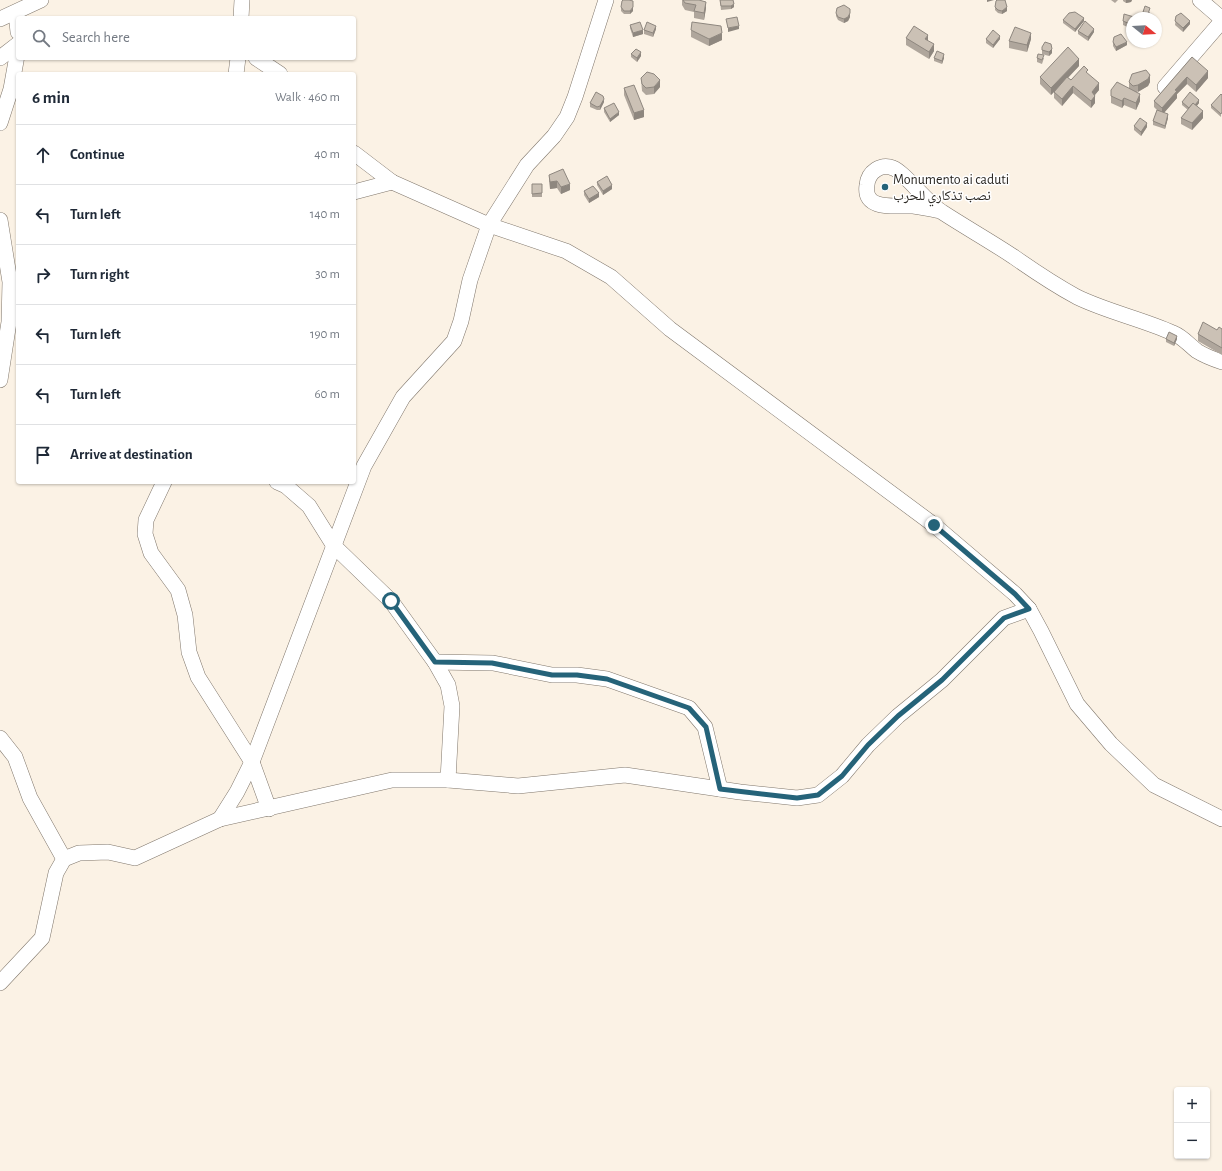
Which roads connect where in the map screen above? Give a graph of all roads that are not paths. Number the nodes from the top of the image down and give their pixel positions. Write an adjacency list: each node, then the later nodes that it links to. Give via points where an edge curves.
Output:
1 (41, 0): 5 (street)
2 (242, 0): 7 (street)
3 (606, 0): 24 (street, via 575,97 566,117 554,136 527,165)
4 (1200, 0): 9 (street)
5 (16, 13): 6 (street); 8 (street)
6 (16, 16)
7 (241, 16)
8 (0, 19)
9 (1222, 20): 17 (street)
10 (16, 46): 11 (street)
11 (0, 58)
12 (16, 60): 18 (street, via 11,89)
13 (238, 60): 15 (street)
14 (259, 60): 16 (street)
15 (236, 72)
16 (277, 72)
17 (1165, 87)
18 (0, 123)
19 (356, 155): 20 (street)
20 (392, 182): 21 (street); 24 (street)
21 (356, 191)
22 (940, 211): 26 (street, via 1077,297 1175,334 1197,351)
23 (0, 220): 25 (street, via 10,282)
24 (489, 225): 30 (street, via 470,280 454,340 403,397 364,466); 31 (street, via 566,251 611,277 670,329 934,525)
25 (5, 305): 27 (street, via 9,322)
26 (1222, 362)
27 (0, 380)
28 (163, 484): 34 (street, via 146,520 145,534 151,553 178,590 185,615 189,652 198,677)
29 (282, 484): 30 (street, via 309,506)
30 (334, 546): 32 (street, via 391,601); 34 (street)
31 (1029, 609): 36 (street, via 1004,618 942,680 873,740 842,776 818,795 797,798); 39 (street, via 1077,704 1111,744 1154,785)
32 (435, 662): 35 (street, via 448,685 452,706); 36 (street, via 492,663 552,675 607,679 689,708 706,727)
33 (0, 738): 40 (street, via 15,757 30,798)
34 (252, 762): 37 (street); 38 (street)
35 (448, 780): 36 (street, via 518,786 625,775); 37 (street, via 392,780)
36 (720, 789)
37 (269, 809): 38 (street)
38 (220, 819): 40 (street, via 135,858 108,852 79,852)
39 (1222, 819)
40 (64, 859): 41 (street, via 56,873 42,938)
41 (0, 983)

